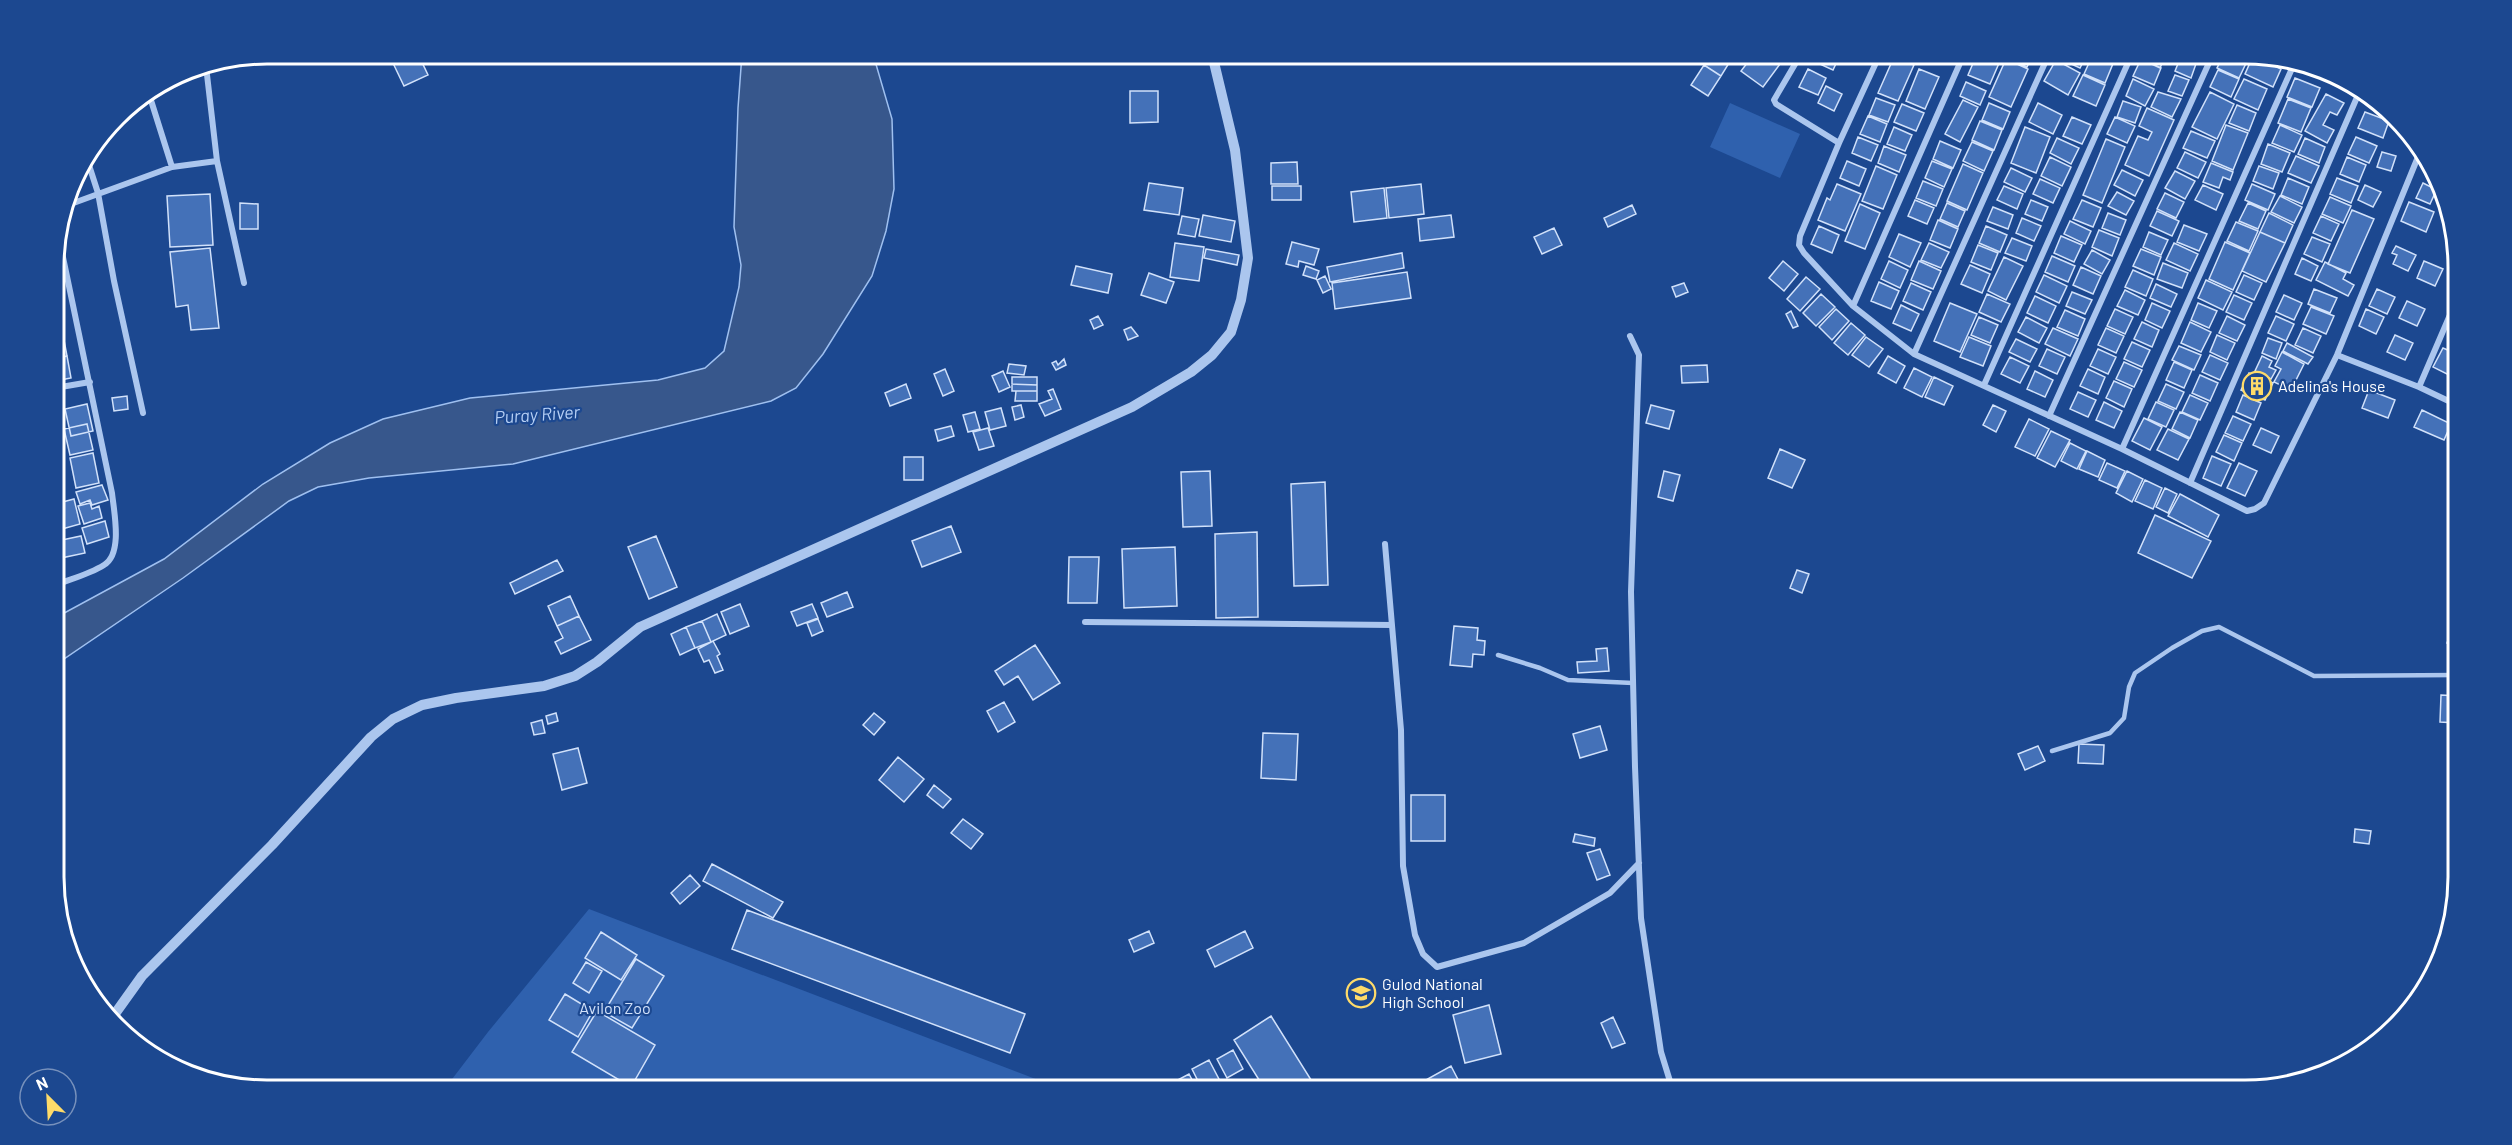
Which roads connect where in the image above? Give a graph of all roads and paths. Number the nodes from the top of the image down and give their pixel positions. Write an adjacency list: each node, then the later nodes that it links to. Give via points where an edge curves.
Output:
1 (1214, 64): 44 (street, via 1236,150 1248,258 1231,332 1212,355 1132,407 640,627 575,676 544,686 422,705 393,719 371,737 141,976)
2 (1795, 64): 12 (street, via 1774,100 1776,104)
3 (1875, 64): 12 (street)
4 (1960, 64): 21 (street)
5 (2044, 64): 24 (street)
6 (2128, 64): 27 (street)
7 (2208, 64): 32 (street)
8 (2291, 70): 33 (street)
9 (207, 74): 13 (street)
10 (2356, 99): 34 (street)
11 (152, 102): 15 (street)
12 (1839, 143): 21 (street, via 1799,245)
13 (217, 160): 15 (street); 20 (street)
14 (2417, 161): 25 (street)
15 (172, 168): 17 (street)
16 (90, 169): 17 (street)
17 (98, 194): 18 (street); 31 (street)
18 (75, 202)
19 (65, 269): 26 (street)
20 (244, 283)
21 (1853, 306): 24 (street)
22 (2448, 320): 29 (street)
23 (1630, 336): 41 (street, via 1639,355 1631,592)
24 (1914, 354): 27 (street)
25 (2337, 355): 29 (street); 34 (street, via 2264,503 2247,511)
26 (90, 382): 28 (street); 36 (street, via 112,493 115,548 106,565)
27 (1984, 385): 32 (street)
28 (65, 386)
29 (2419, 387): 30 (street)
30 (2448, 401)
31 (143, 413)
32 (2049, 416): 33 (street)
33 (2122, 449): 34 (street)
34 (2190, 483)
35 (1385, 544): 38 (street)
36 (64, 581)
37 (1085, 622): 38 (street)
38 (1392, 625): 43 (street, via 1401,730 1403,866 1415,935 1424,954 1437,967 1524,943 1610,892)
39 (1498, 655): 41 (lane, via 1568,680)
40 (2448, 675): 42 (lane, via 2314,676 2219,627 2202,631 2135,673 2124,718 2110,733)
41 (1633, 683): 43 (street)
42 (2052, 751)
43 (1639, 863): 45 (street, via 1641,918 1661,1052)
44 (116, 1012)
45 (1670, 1080)

